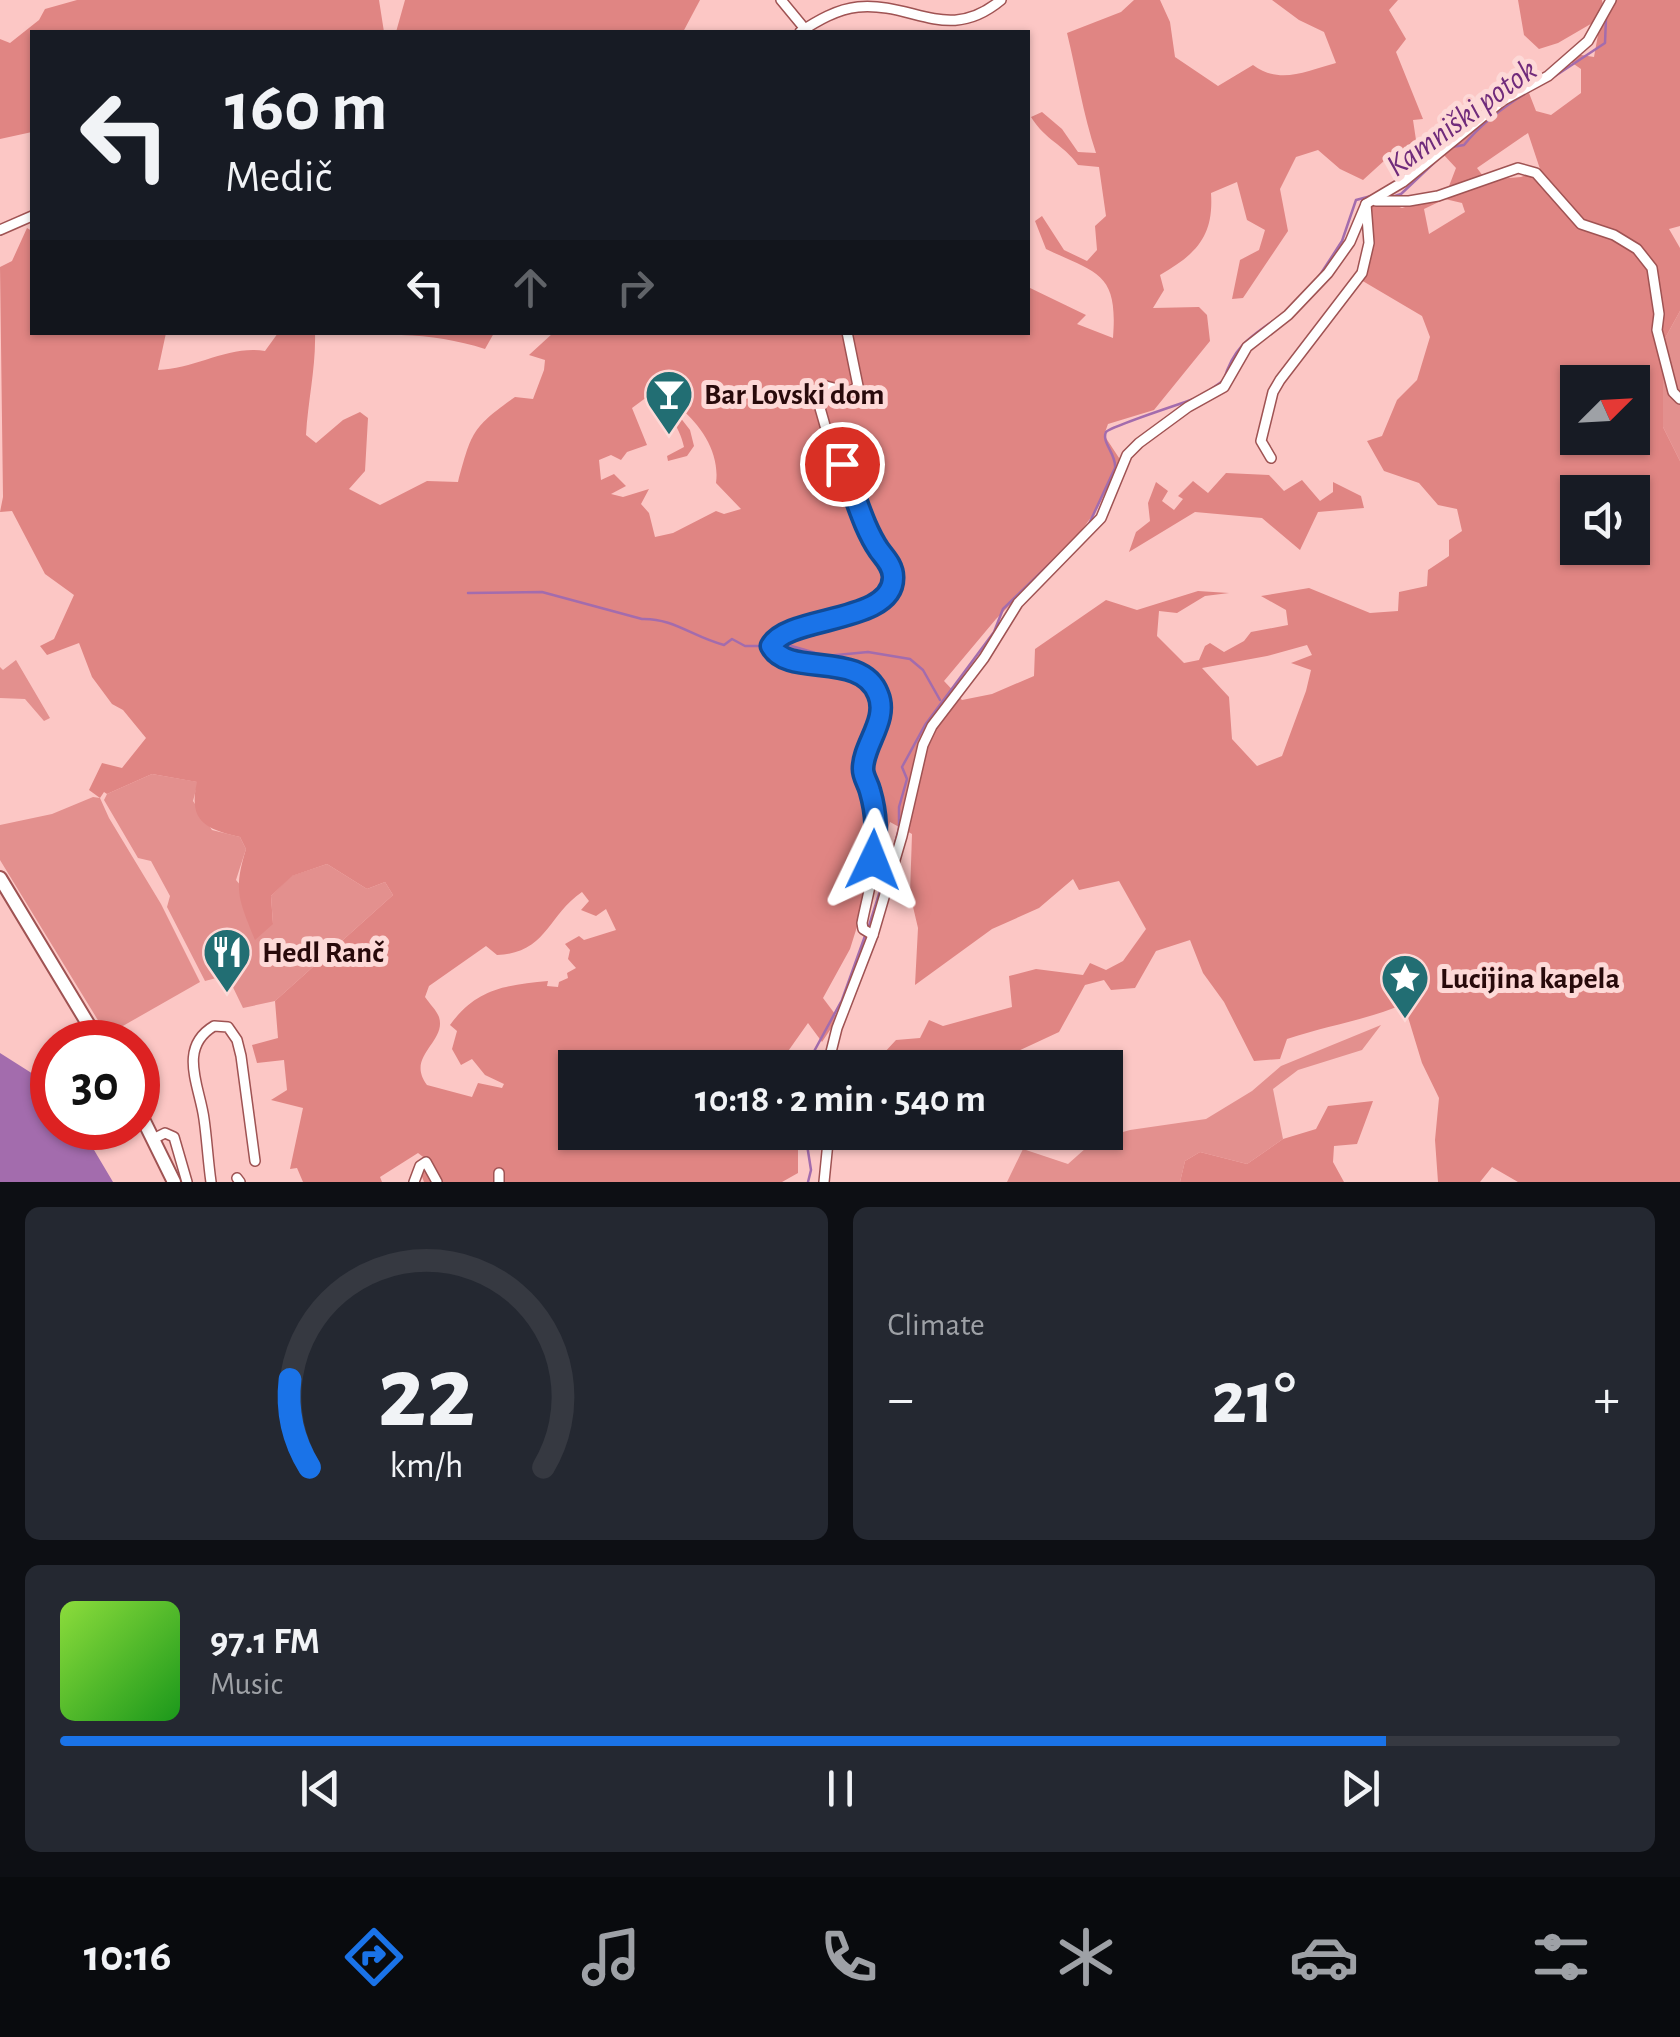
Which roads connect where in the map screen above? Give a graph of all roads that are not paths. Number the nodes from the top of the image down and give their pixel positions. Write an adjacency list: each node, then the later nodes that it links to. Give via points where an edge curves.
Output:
1 (781, 0): 4 (street)
2 (1000, 0): 5 (street, via 958,22 859,7)
3 (1611, 0): 6 (street, via 1588,41 1548,76 1502,101)
4 (802, 30)
5 (805, 30)
6 (1375, 198): 10 (street, via 1438,196 1518,168 1536,174 1581,224 1626,242 1652,268 1657,330); 11 (street, via 1362,273 1272,392 1260,441); 13 (street, via 1328,273 1246,347 1224,387 1128,455 1101,518 1018,603 932,726)
7 (30, 217): 8 (street)
8 (0, 230)
9 (848, 335): 13 (street, via 858,386 850,392 822,387 816,394 892,584 880,602 783,634 771,646 782,657 864,676 881,700 863,774 878,831 862,923)
10 (1680, 399)
11 (1271, 458)
12 (0, 878): 14 (main road)
13 (868, 933): 15 (street)
14 (86, 1020)
15 (832, 1050)
16 (160, 1135): 21 (street, via 174,1137)
17 (159, 1150): 20 (main road)
18 (827, 1150): 25 (street)
19 (255, 1161): 22 (street, via 239,1047 230,1030 214,1026 198,1040 192,1059)
20 (174, 1182)
21 (187, 1182)
22 (212, 1182)
23 (414, 1182): 24 (street, via 426,1162)
24 (437, 1182)
25 (824, 1182)

